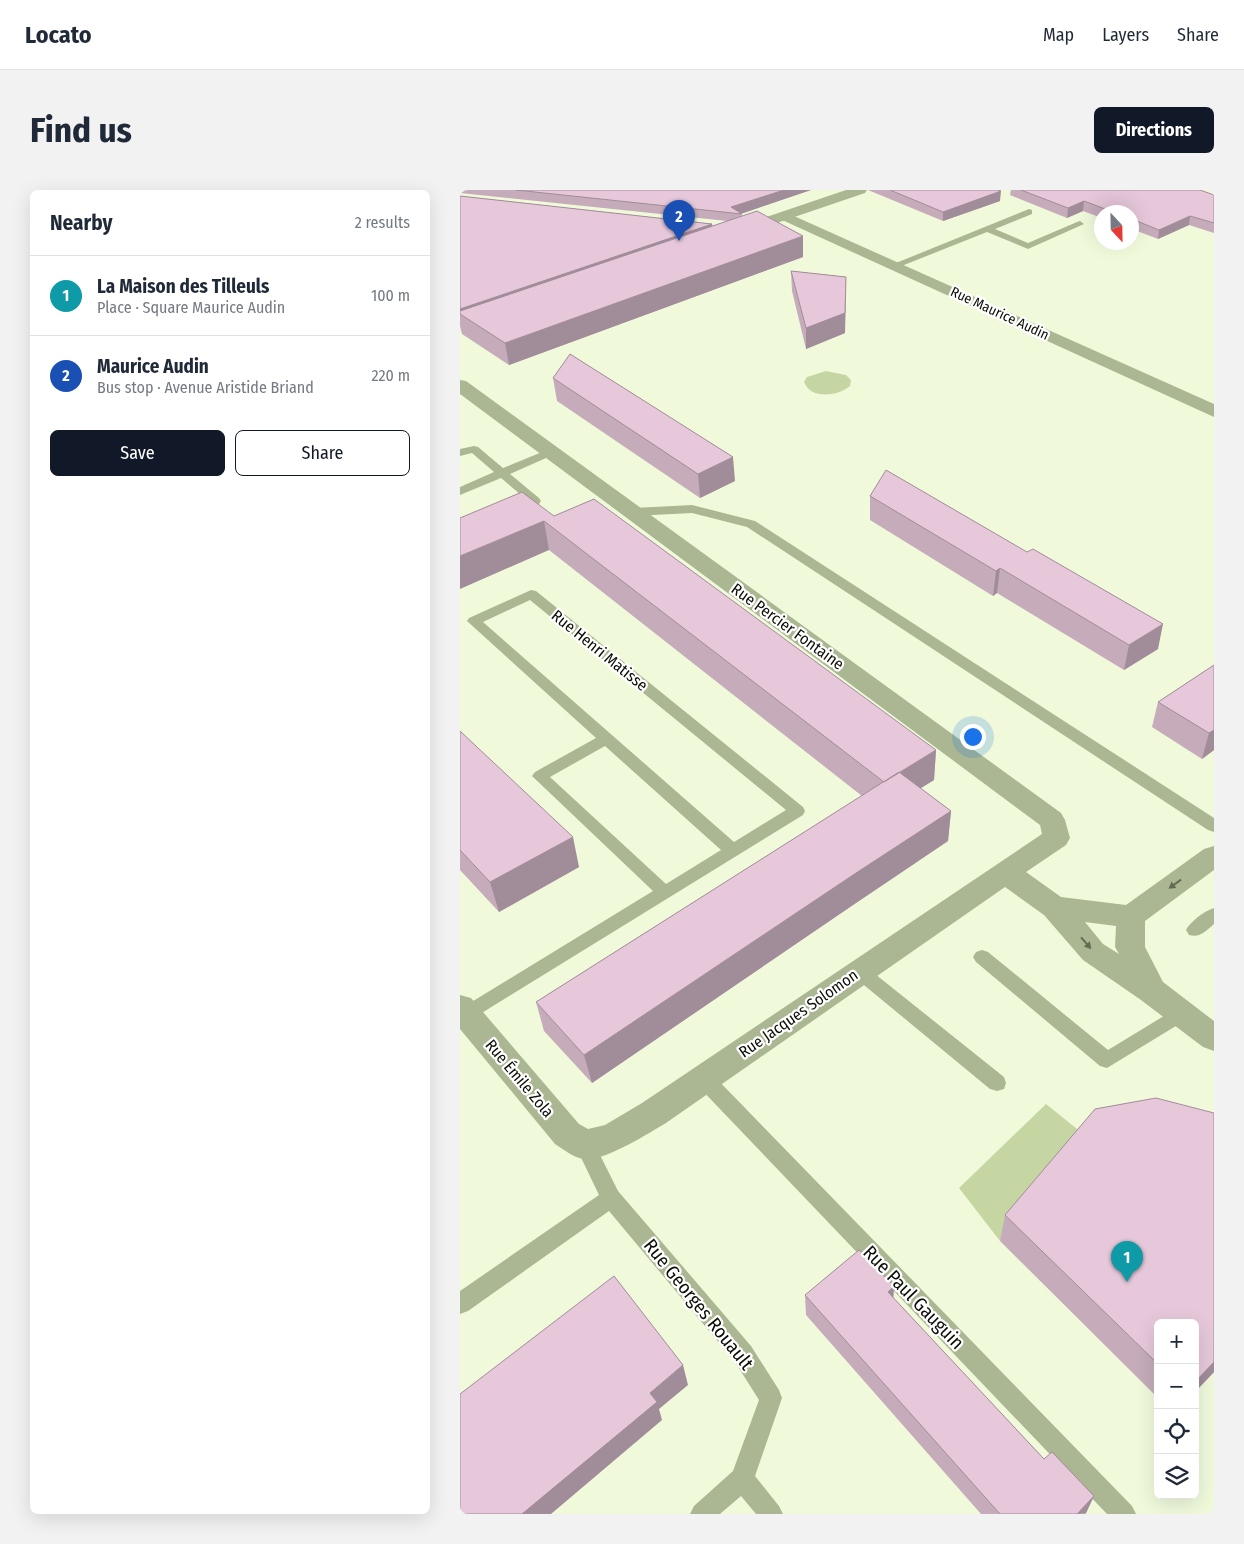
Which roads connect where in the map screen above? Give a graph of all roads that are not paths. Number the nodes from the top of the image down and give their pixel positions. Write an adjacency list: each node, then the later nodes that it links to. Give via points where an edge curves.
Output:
1 (860, 190): 3 (street)
2 (1029, 212): 5 (lane)
3 (785, 216): 6 (street, via 743,230); 7 (street, Rue Maurice Audin)
4 (1080, 224): 5 (lane, via 1028,246)
5 (988, 229): 7 (lane)
6 (724, 232)
7 (896, 265): 9 (street, Rue Maurice Audin)
8 (460, 385): 10 (street, Rue Percier Fontaine)
9 (1214, 411)
10 (551, 452): 12 (lane); 14 (street, Rue Percier Fontaine)
11 (460, 453): 12 (lane, via 474,449)
12 (504, 473): 13 (lane); 15 (lane, via 535,501)
13 (460, 491)
14 (634, 512): 17 (lane, via 692,509 751,524); 20 (street, Rue Percier Fontaine, via 1052,820 1056,838)
15 (502, 515)
16 (607, 738): 18 (lane, Rue Henri Matisse); 18 (lane, Rue Henri Matisse, via 474,621 531,594 797,811); 21 (lane, via 540,776)
17 (1214, 826)
18 (732, 850): 21 (lane, Rue Henri Matisse)
19 (1214, 856): 24 (street, one-way to 24)
20 (1006, 873): 22 (street); 27 (street, Rue Jacques Solomon)
21 (665, 893): 29 (lane, Rue Henri Matisse)
22 (1054, 907): 24 (street); 28 (street, one-way to 28, via 1093,952)
23 (1214, 914): 25 (lane)
24 (1131, 916): 28 (street, via 1130,947)
25 (1195, 930)
26 (982, 957): 30 (lane, via 1107,1060)
27 (859, 971): 32 (street, Rue Jacques Solomon); 33 (lane)
28 (1152, 991): 30 (street)
29 (463, 1010): 34 (street, Rue Émile Zola, via 567,1134)
30 (1183, 1013): 31 (street)
31 (1214, 1038)
32 (704, 1079): 34 (street, Rue Jacques Solomon, via 613,1137); 40 (lane, Rue Paul Gauguin)
33 (997, 1083)
34 (585, 1145): 35 (lane, Rue Georges Rouault)
35 (611, 1198): 36 (lane); 37 (lane, Rue Georges Rouault, via 743,1354 771,1398)
36 (460, 1304)
37 (742, 1479): 38 (lane, Rue Georges Rouault); 39 (lane)
38 (702, 1514)
39 (771, 1514)
40 (1124, 1514)

